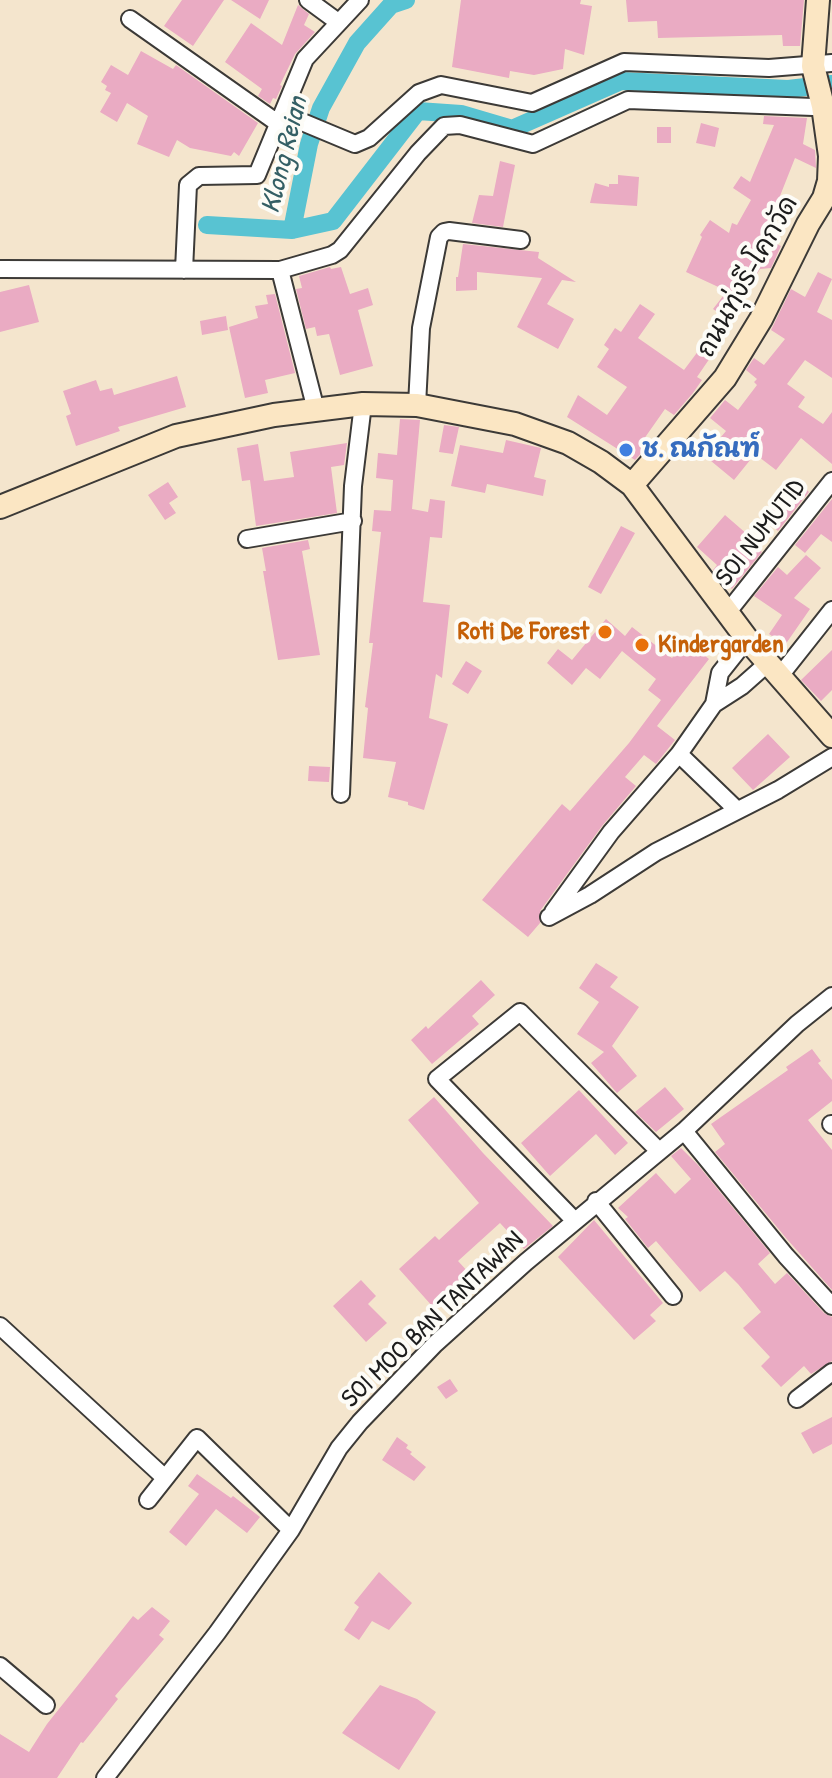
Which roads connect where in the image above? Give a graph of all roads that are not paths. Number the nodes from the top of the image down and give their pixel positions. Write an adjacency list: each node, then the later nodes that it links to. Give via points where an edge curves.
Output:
1 (308, 0): 5 (street)
2 (360, 0): 5 (street)
3 (818, 0): 6 (street, ถนนทุ่งรี-โคกวัด)
4 (130, 19): 8 (street)
5 (338, 22): 8 (street, via 305,59)
6 (823, 65): 7 (street, ถนนทุ่งรี-โคกวัด); 8 (street, via 624,62 532,103 441,85 419,93 360,144)
7 (826, 105): 12 (street, via 628,100 533,144 460,125 444,126 340,250); 17 (street, ถนนทุ่งรี-โคกวัด, via 831,169 824,198 725,378)
8 (281, 119): 11 (street, via 257,175 199,176 188,185)
9 (521, 240): 14 (street, via 449,231 439,237 421,328)
10 (0, 269): 11 (street)
11 (184, 270): 12 (street)
12 (280, 270): 15 (street)
13 (363, 404): 14 (street); 15 (street); 19 (street)
14 (417, 405): 17 (street, via 515,424 556,438)
15 (316, 410): 18 (street, via 176,436)
16 (832, 481): 22 (street, SOI NUMUTID)
17 (632, 485): 22 (street)
18 (0, 507)
19 (353, 521): 20 (street); 29 (street)
20 (247, 539)
21 (832, 610): 24 (street)
22 (727, 613): 23 (street)
23 (747, 639): 24 (street); 25 (street, via 720,673)
24 (774, 670): 25 (street); 26 (street)
25 (714, 704): 27 (street)
26 (829, 728)
27 (679, 754): 30 (street); 30 (street, via 611,832 549,917)
28 (832, 757): 30 (street)
29 (341, 794)
30 (736, 809)
31 (832, 996): 32 (street, SOI MOO BAN TANTAWAN)
32 (684, 1131): 33 (street, SOI MOO BAN TANTAWAN); 37 (street)
33 (659, 1151): 34 (street, SOI MOO BAN TANTAWAN); 35 (street, via 520,1012 437,1079)
34 (596, 1201): 35 (street, SOI MOO BAN TANTAWAN); 36 (street)
35 (574, 1220): 43 (street, SOI MOO BAN TANTAWAN, via 435,1344 360,1422)
36 (673, 1296)
37 (832, 1306)
38 (0, 1326): 41 (street)
39 (832, 1372): 40 (street)
40 (797, 1399)
41 (165, 1478): 42 (street); 43 (street, via 197,1438)
42 (148, 1500)
43 (291, 1530): 46 (street, SOI MOO BAN TANTAWAN)
44 (0, 1666): 45 (street)
45 (46, 1705)
46 (105, 1778)

